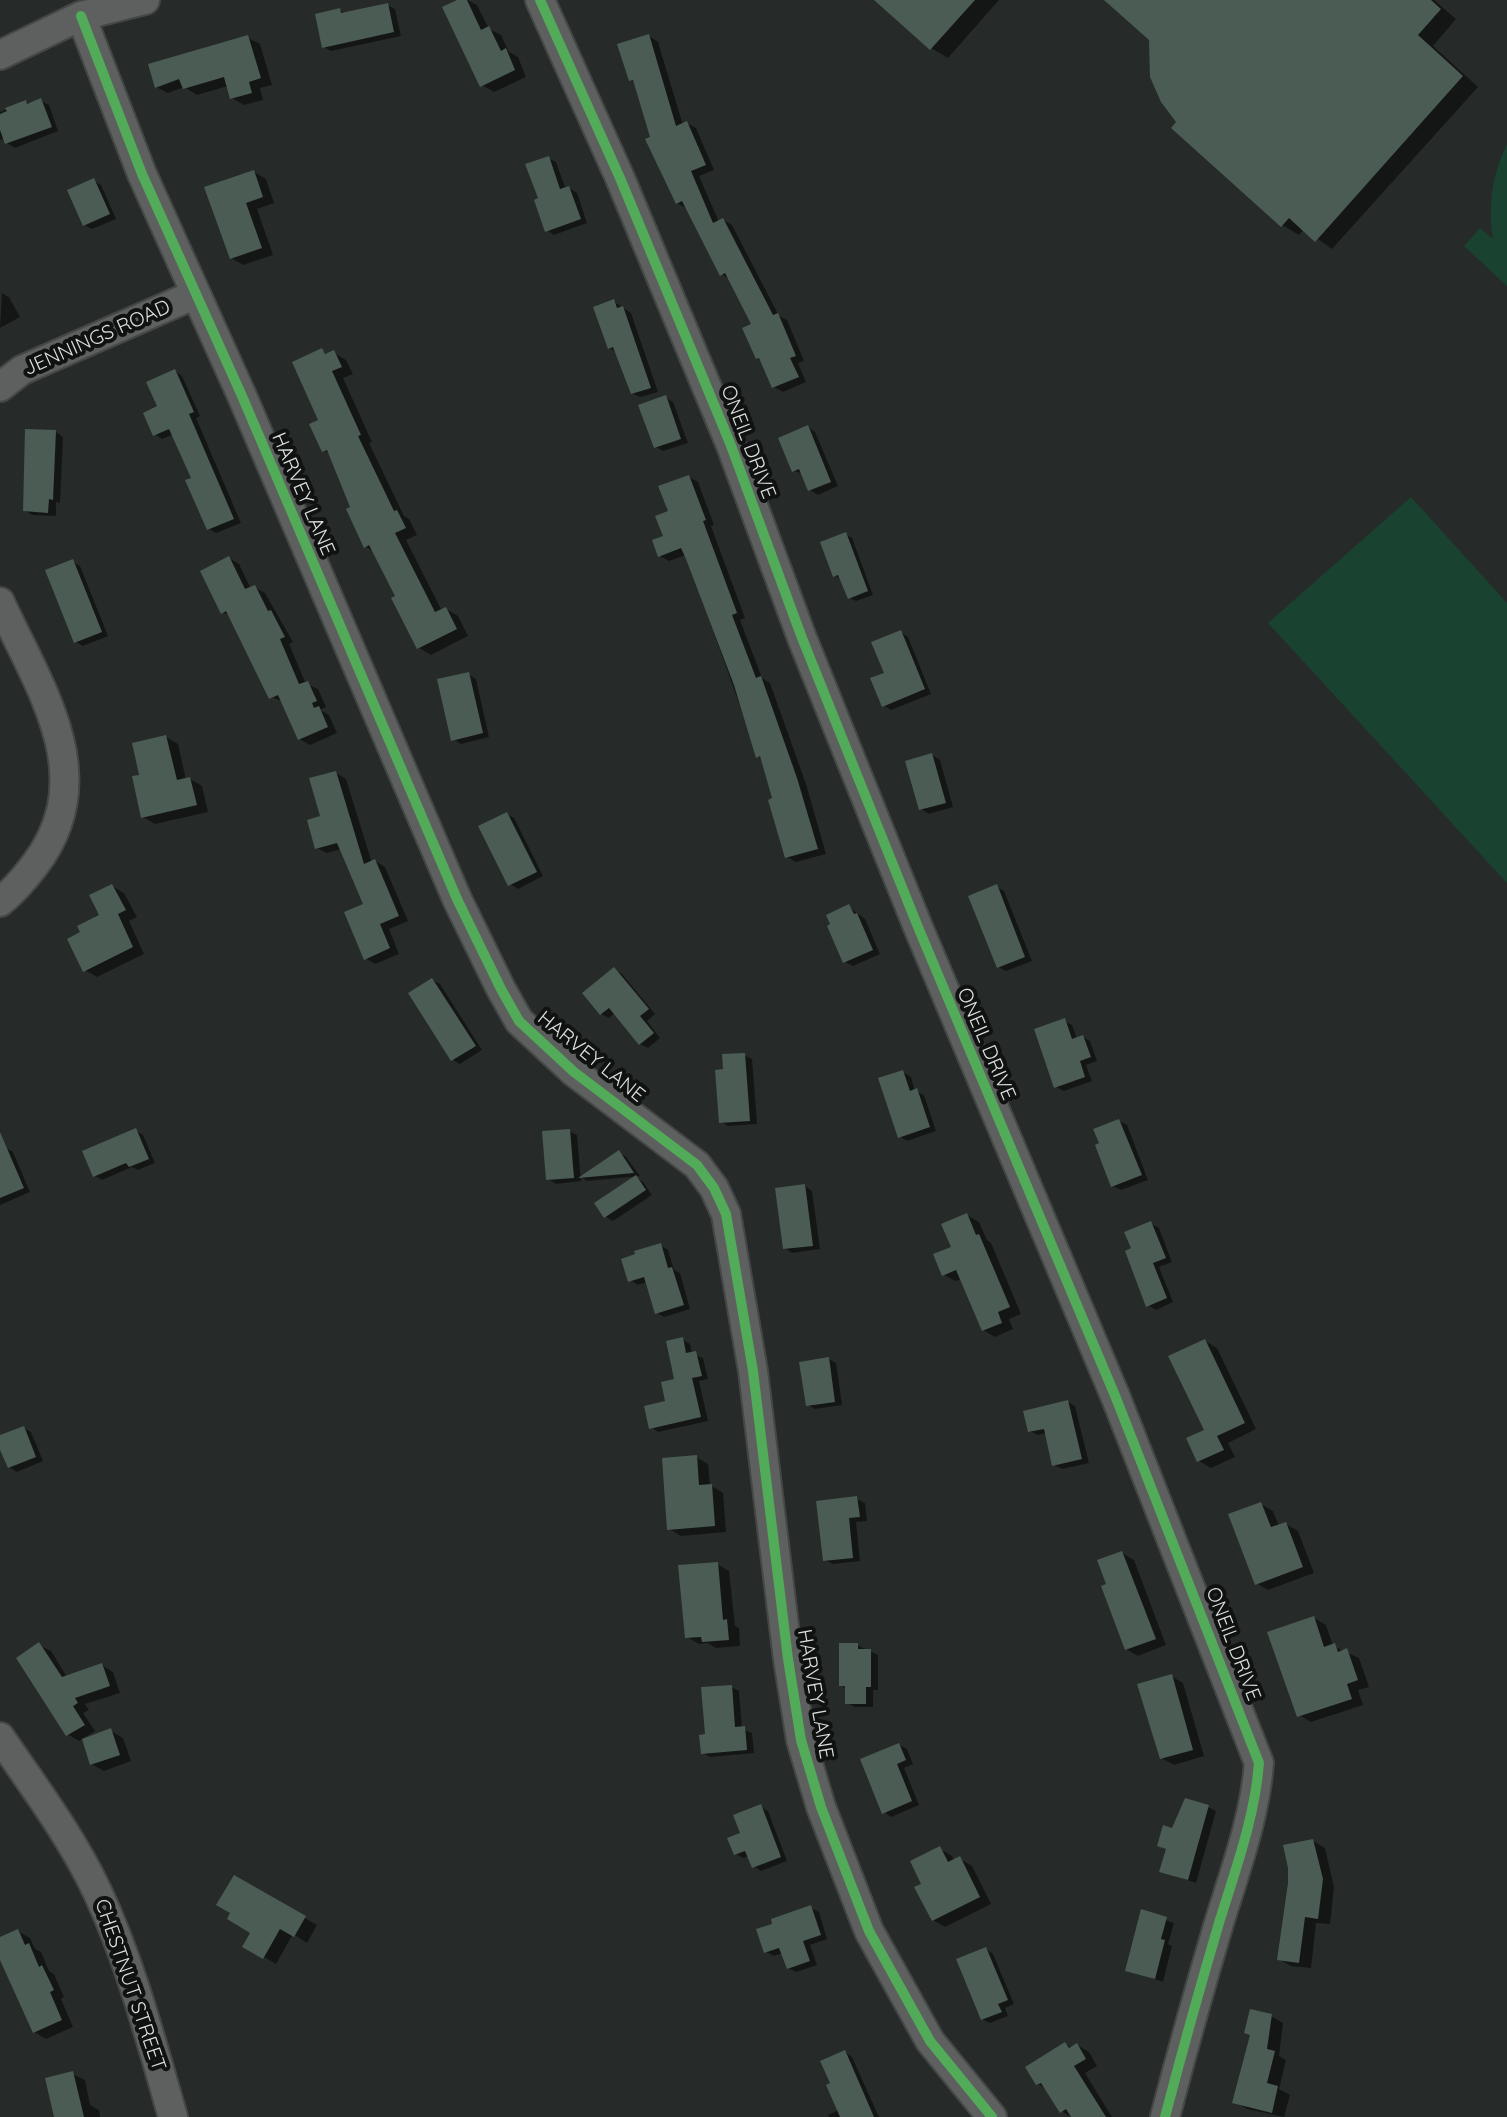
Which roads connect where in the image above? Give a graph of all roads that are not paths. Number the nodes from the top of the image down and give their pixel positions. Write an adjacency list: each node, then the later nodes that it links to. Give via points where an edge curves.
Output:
1 (145, 0): 3 (street)
2 (540, 0): 12 (street, ONEIL DRIVE, via 730,443 802,638 1116,1398 1259,1763 1238,1862)
3 (81, 16): 4 (street); 5 (street, HARVEY LANE, via 142,174)
4 (0, 55)
5 (196, 294): 6 (street, JENNINGS ROAD, via 22,370); 11 (street, HARVEY LANE, via 457,899 519,1021 574,1072 697,1165 726,1214 753,1371 801,1740 829,1832 869,1931 930,2041)
6 (0, 387)
7 (0, 602): 8 (street, via 57,725 66,785 64,810 46,851)
8 (0, 902)
9 (0, 1737): 10 (street, CHESTNUT STREET, via 69,1838 97,1892 135,1990)
10 (173, 2117)
11 (992, 2117)
12 (1165, 2117)

